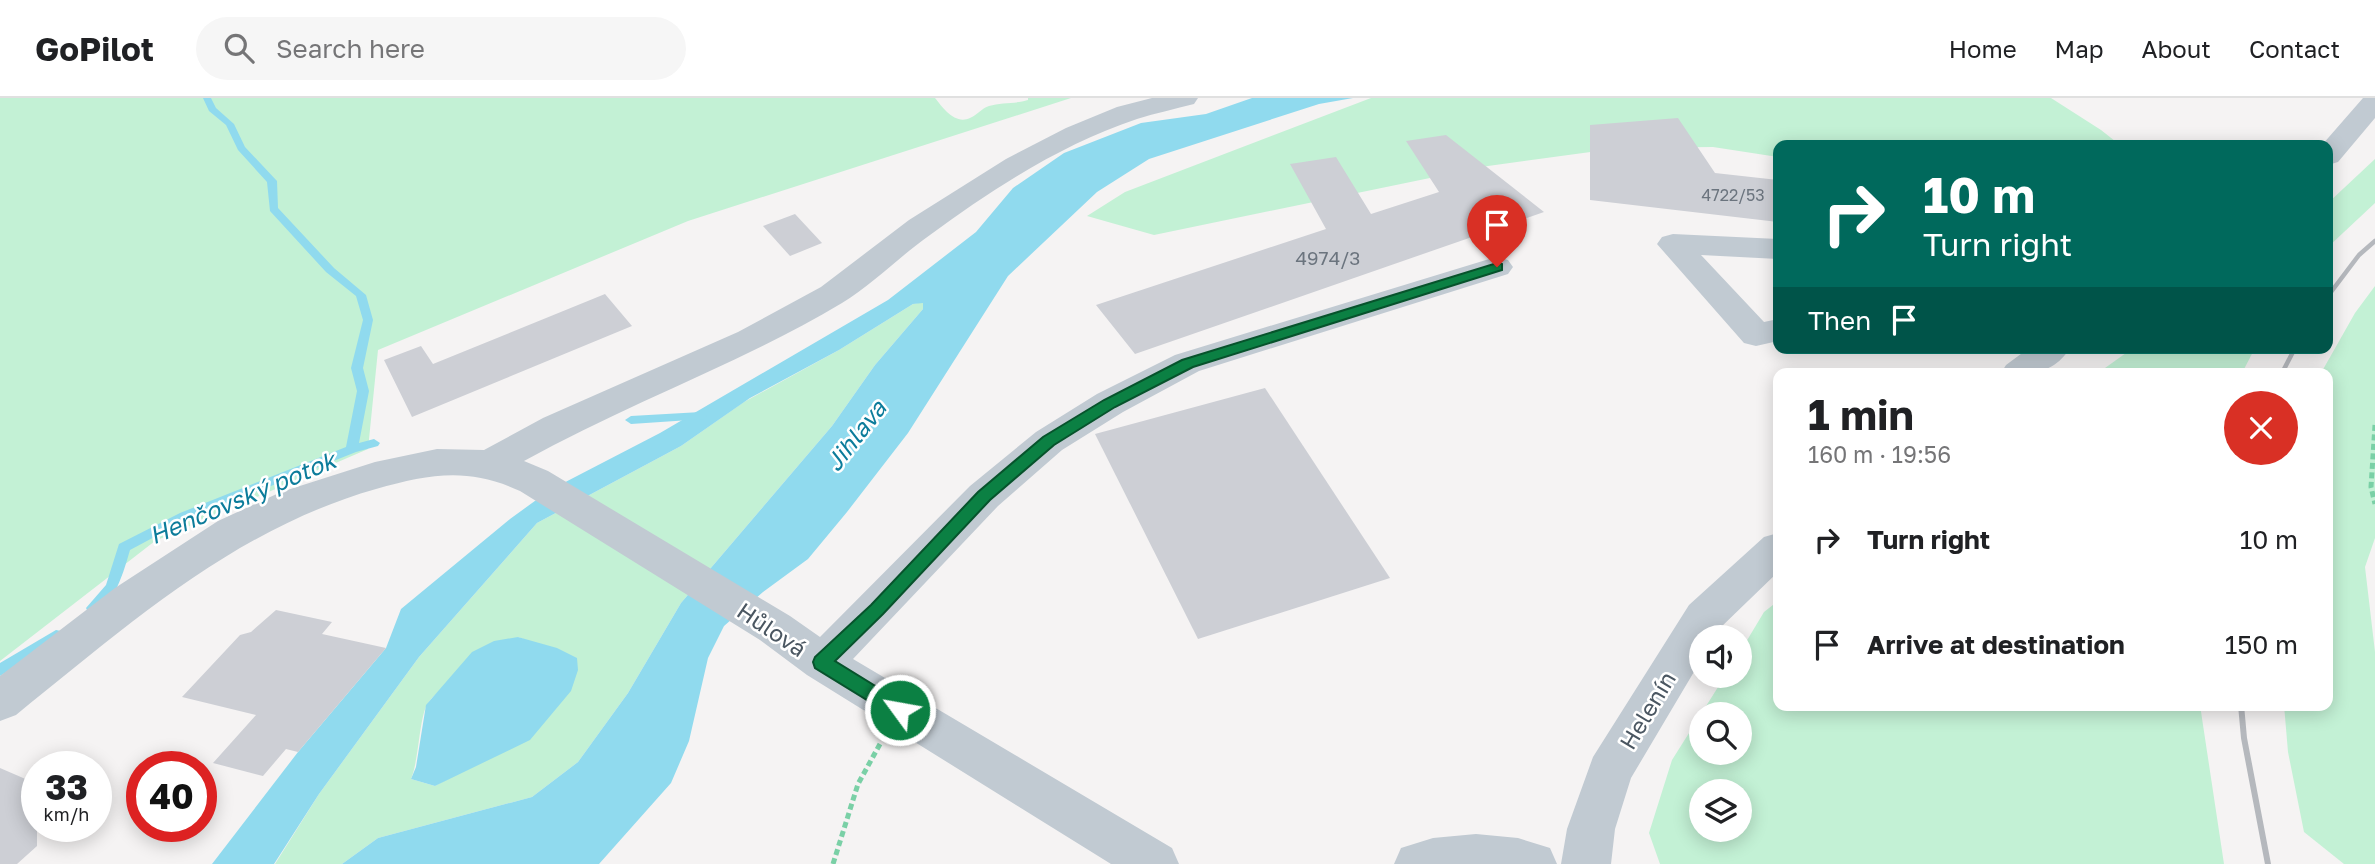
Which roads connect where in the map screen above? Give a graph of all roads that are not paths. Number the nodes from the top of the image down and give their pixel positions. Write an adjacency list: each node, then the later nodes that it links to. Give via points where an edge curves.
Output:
1 (1184, 98): 9 (street, via 1127,113 1016,165 920,227 833,294 750,340 556,427)
2 (2375, 101): 3 (street)
3 (2333, 150)
4 (1773, 249): 6 (street, via 1673,244 1756,335)
5 (1497, 267): 11 (street, via 1187,363 1110,403 1049,441 984,496)
6 (1773, 331)
7 (2045, 354): 8 (street)
8 (2026, 368)
9 (491, 463): 11 (street, Hůlová, via 534,481 775,628); 12 (street, via 439,461 393,471 270,512 171,570)
10 (1773, 553): 16 (street, Helenín, via 1704,617 1682,652 1610,772 1591,829)
11 (822, 662): 13 (street, Hůlová)
12 (0, 702)
13 (1154, 864)
14 (1419, 864): 15 (street, via 1471,855)
15 (1532, 864)
16 (1586, 864)

